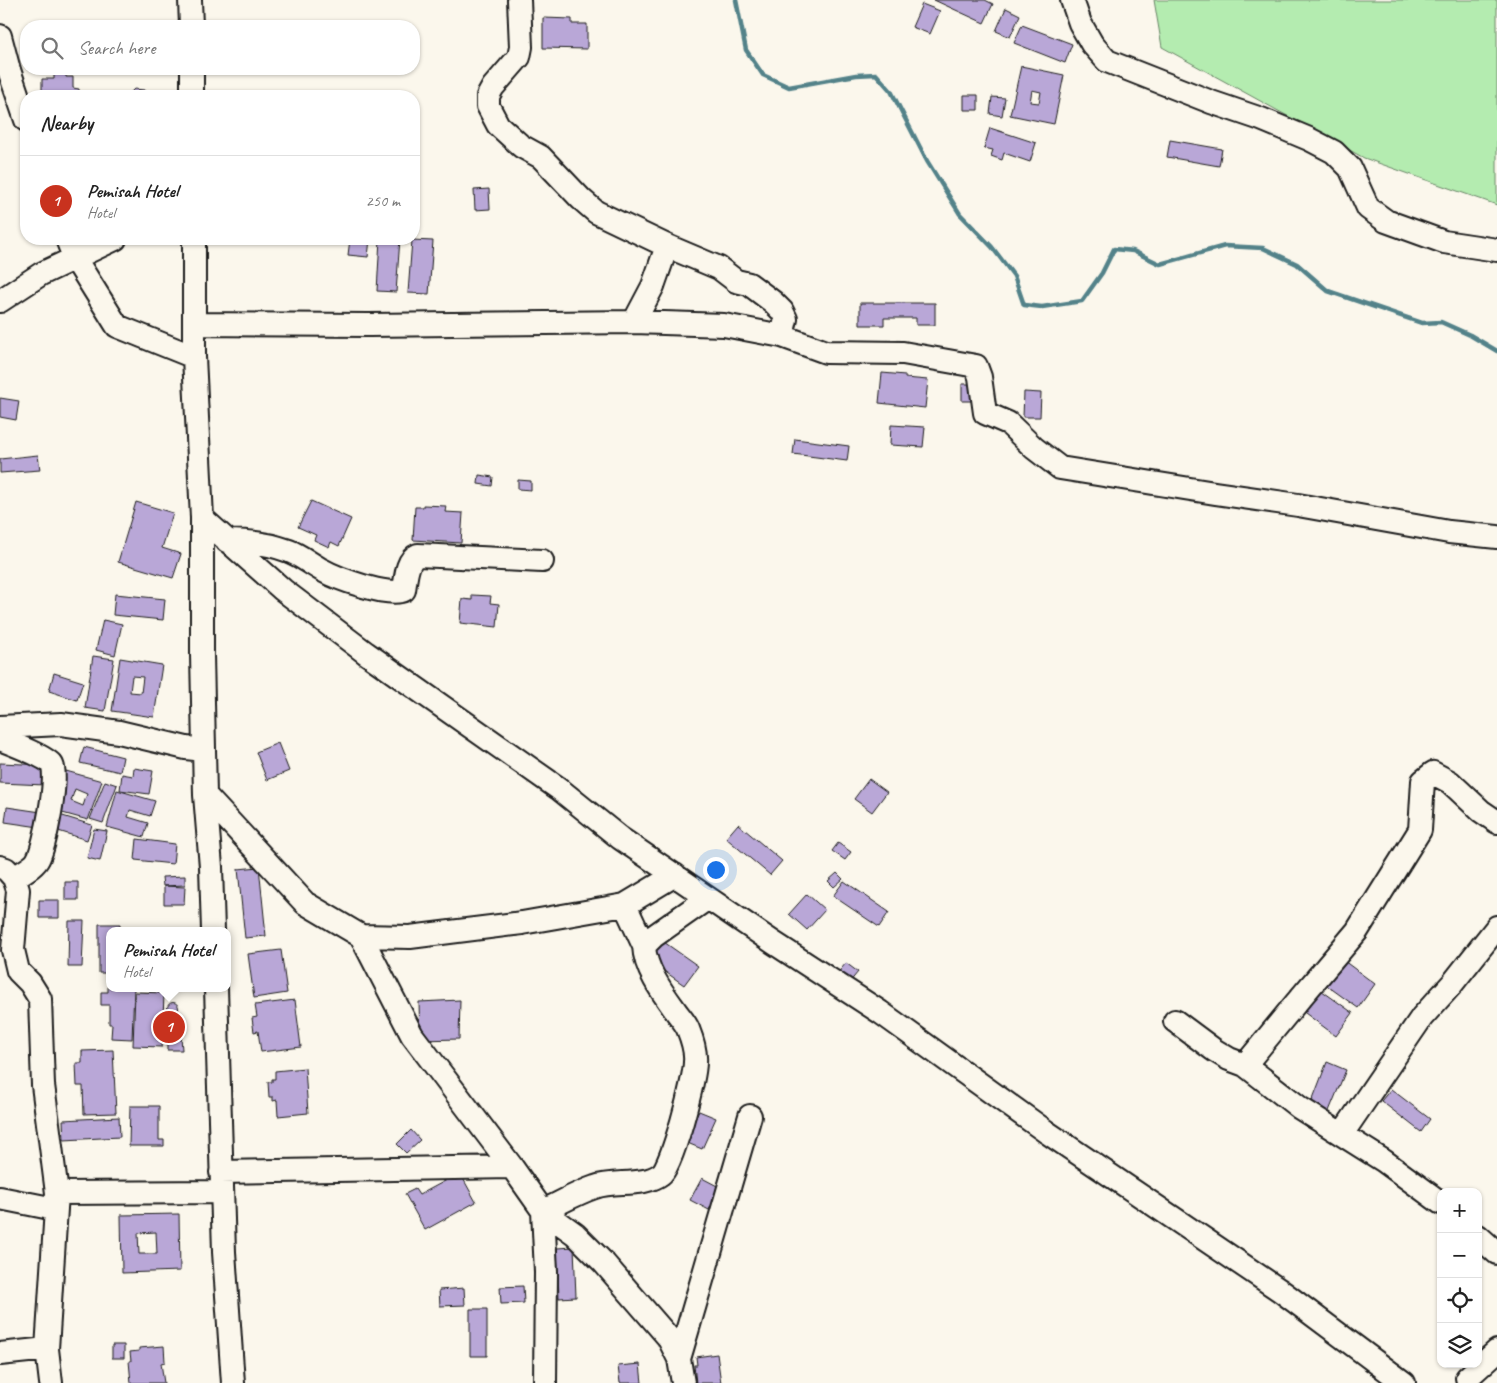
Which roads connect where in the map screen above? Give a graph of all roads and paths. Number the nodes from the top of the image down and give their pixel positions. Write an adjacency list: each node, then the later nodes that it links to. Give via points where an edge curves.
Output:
1 (190, 0): 4 (street)
2 (519, 0): 11 (street, via 522,47 519,57 488,96 488,106 498,125 521,146 541,157 596,212)
3 (1072, 0): 13 (street, via 1092,44 1108,61 1261,119 1334,152 1350,168 1368,208 1386,221 1444,242)
4 (191, 20)
5 (0, 36): 8 (street)
6 (192, 75): 7 (street)
7 (192, 90)
8 (20, 102)
9 (86, 245): 12 (street)
10 (194, 245): 16 (street)
11 (667, 246): 15 (street, via 653,286); 17 (street, via 719,268 773,302 786,319)
12 (71, 248): 14 (street, via 41,274); 18 (street, via 117,326)
13 (1497, 250)
14 (0, 301)
15 (634, 322): 16 (street); 17 (street, via 724,325)
16 (194, 324): 18 (street)
17 (782, 336): 20 (street, via 826,352 903,352 976,366 986,413 1008,423 1060,468 1449,532)
18 (194, 357): 19 (street)
19 (202, 518): 21 (street); 25 (street)
20 (1497, 536)
21 (228, 541): 22 (street, via 267,543 291,551 324,571 364,587 393,593 404,590 410,561 418,554); 29 (street, via 283,590 366,653)
22 (542, 561)
23 (0, 727): 25 (street, via 61,724 119,732)
24 (0, 739): 28 (street, via 44,759 55,773 49,820 38,861)
25 (204, 750): 26 (street)
26 (205, 795): 32 (street); 34 (street, via 305,904)
27 (1497, 822): 38 (street, via 1450,782 1433,773 1423,780 1420,830 1357,931)
28 (7, 873): 45 (street, via 18,890 13,950 18,971 40,999 43,1085)
29 (675, 875): 30 (street); 31 (street)
30 (708, 898): 35 (street); 58 (street, via 880,1012 1048,1133 1281,1291)
31 (625, 905): 34 (street, via 522,923 410,937); 35 (street)
32 (213, 927)
33 (1497, 927): 40 (street, via 1422,1017)
34 (361, 936): 41 (street, via 412,1036)
35 (644, 946): 46 (street, via 644,957 688,1028 693,1046 695,1063 680,1132 667,1166 655,1178 594,1187)
36 (216, 992): 42 (street)
37 (1175, 1021): 38 (street, via 1229,1060)
38 (1245, 1065): 40 (street, via 1300,1108)
39 (750, 1116): 52 (street)
40 (1342, 1134): 44 (street)
41 (512, 1167): 42 (street); 46 (street)
42 (221, 1182): 45 (street); 55 (street)
43 (0, 1198): 45 (street)
44 (1437, 1199)
45 (56, 1201): 49 (street)
46 (543, 1211): 52 (street, via 575,1234 604,1263 668,1337); 56 (street)
47 (1482, 1240): 48 (street)
48 (1497, 1253)
49 (47, 1349): 51 (street); 54 (street)
50 (1497, 1351): 53 (street)
51 (0, 1354)
52 (679, 1359): 57 (street)
53 (1465, 1381)
54 (51, 1383)
55 (233, 1383)
56 (545, 1383)
57 (682, 1383)
58 (1404, 1383)

